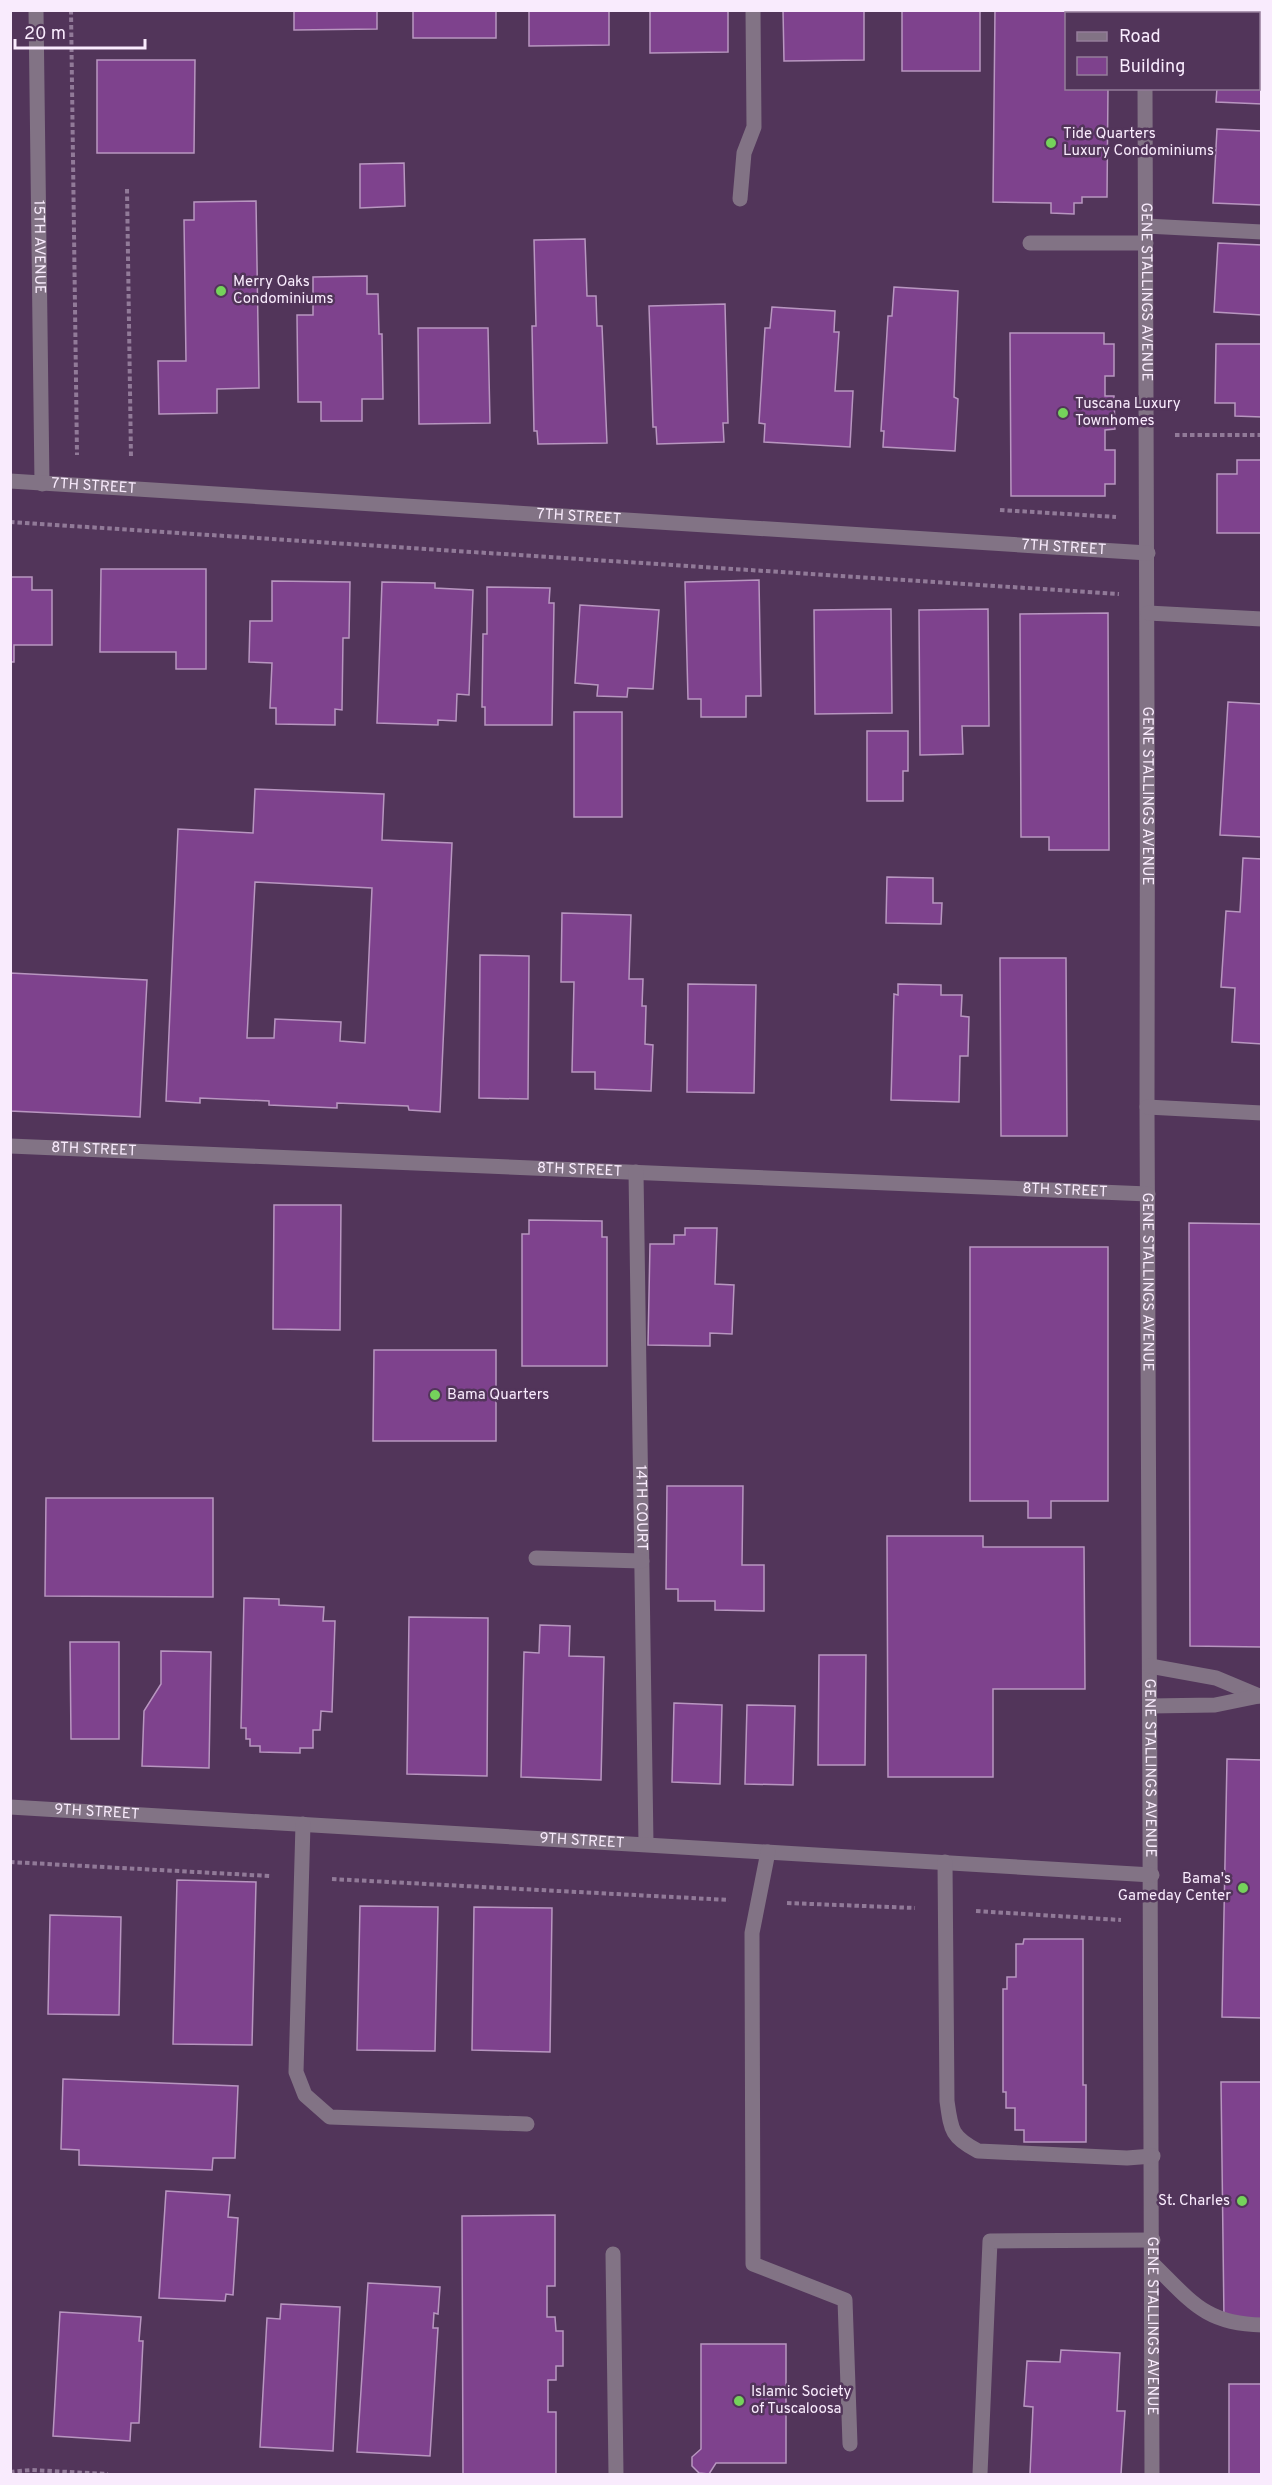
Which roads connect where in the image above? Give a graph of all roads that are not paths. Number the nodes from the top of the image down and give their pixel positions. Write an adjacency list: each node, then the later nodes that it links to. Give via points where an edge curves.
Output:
1 (36, 10): 10 (street, 15TH AVENUE)
2 (753, 10): 4 (street, via 754,126 744,153)
3 (1145, 90): 5 (street, GENE STALLINGS AVENUE)
4 (740, 199)
5 (1146, 226): 6 (street); 8 (street, GENE STALLINGS AVENUE)
6 (1262, 232)
7 (1030, 243): 8 (street)
8 (1146, 243): 11 (street, GENE STALLINGS AVENUE)
9 (10, 481): 10 (street, 7TH STREET)
10 (42, 484): 11 (street, 7TH STREET)
11 (1148, 553): 12 (street, GENE STALLINGS AVENUE)
12 (1148, 613): 13 (street); 14 (street, GENE STALLINGS AVENUE)
13 (1262, 618)
14 (1148, 1107): 15 (street); 18 (street, GENE STALLINGS AVENUE)
15 (1262, 1113)
16 (10, 1146): 17 (street, 8TH STREET)
17 (636, 1172): 18 (street, 8TH STREET); 20 (street, 14TH COURT)
18 (1148, 1194): 21 (street, GENE STALLINGS AVENUE)
19 (536, 1558): 20 (street)
20 (642, 1561): 26 (street, 14TH COURT)
21 (1150, 1666): 22 (street, via 1216,1678); 23 (street, GENE STALLINGS AVENUE)
22 (1260, 1696): 23 (street, via 1215,1705)
23 (1150, 1706): 29 (street, GENE STALLINGS AVENUE)
24 (10, 1807): 25 (street, 9TH STREET)
25 (303, 1824): 26 (street, 9TH STREET); 30 (street, via 296,2072 305,2095 330,2117)
26 (646, 1844): 27 (street, 9TH STREET)
27 (768, 1852): 28 (street, 9TH STREET); 36 (street, via 752,1933 753,2264 845,2300)
28 (945, 1862): 29 (street, 9TH STREET); 31 (street, via 947,2101 951,2127 961,2142 978,2151)
29 (1152, 1875): 31 (street, GENE STALLINGS AVENUE)
30 (527, 2124)
31 (1153, 2156): 32 (street, GENE STALLINGS AVENUE)
32 (1153, 2241): 34 (street, GENE STALLINGS AVENUE); 38 (street, via 990,2241)
33 (614, 2254): 37 (street)
34 (1153, 2264): 35 (street, via 1210,2315 1220,2320); 39 (street, GENE STALLINGS AVENUE)
35 (1262, 2325)
36 (850, 2444)
37 (616, 2475)
38 (980, 2475)
39 (1152, 2475)

